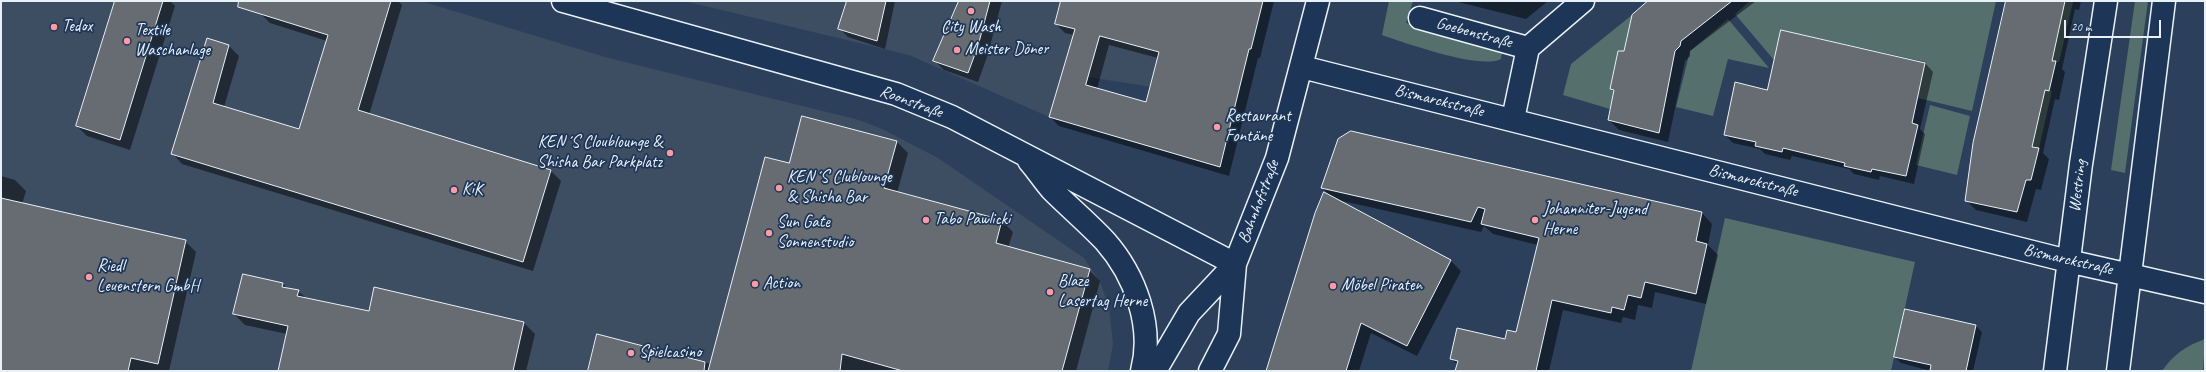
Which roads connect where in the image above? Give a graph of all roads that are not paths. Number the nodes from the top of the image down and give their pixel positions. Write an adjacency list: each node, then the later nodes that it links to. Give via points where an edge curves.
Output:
1 (563, 1): 10 (street, Roonstraße, via 896,94 952,117)
2 (1318, 1): 8 (street, Bahnhofstraße)
3 (1584, 1): 7 (street, Goebenstraße)
4 (2106, 1): 11 (street, Westring, via 2092,80)
5 (2164, 1): 13 (street)
6 (1420, 18): 7 (street, Goebenstraße)
7 (1528, 48): 9 (street, Goebenstraße)
8 (1302, 66): 9 (street, Bismarckstraße); 12 (street, Bahnhofstraße, via 1270,177)
9 (1513, 119): 11 (street, Bismarckstraße)
10 (1025, 155): 12 (street, Roonstraße); 15 (street, via 1051,189 1101,238 1122,263 1135,290 1143,318 1147,340)
11 (2068, 261): 13 (street, Bismarckstraße); 18 (street, Westring)
12 (1235, 264): 16 (street, Bahnhofstraße, via 1189,314); 17 (street, Bahnhofstraße, via 1229,334)
13 (2129, 274): 14 (street, Bismarckstraße); 19 (street)
14 (2205, 292)
15 (1142, 371)
16 (1155, 371)
17 (1210, 371)
18 (2055, 371)
19 (2118, 371)

